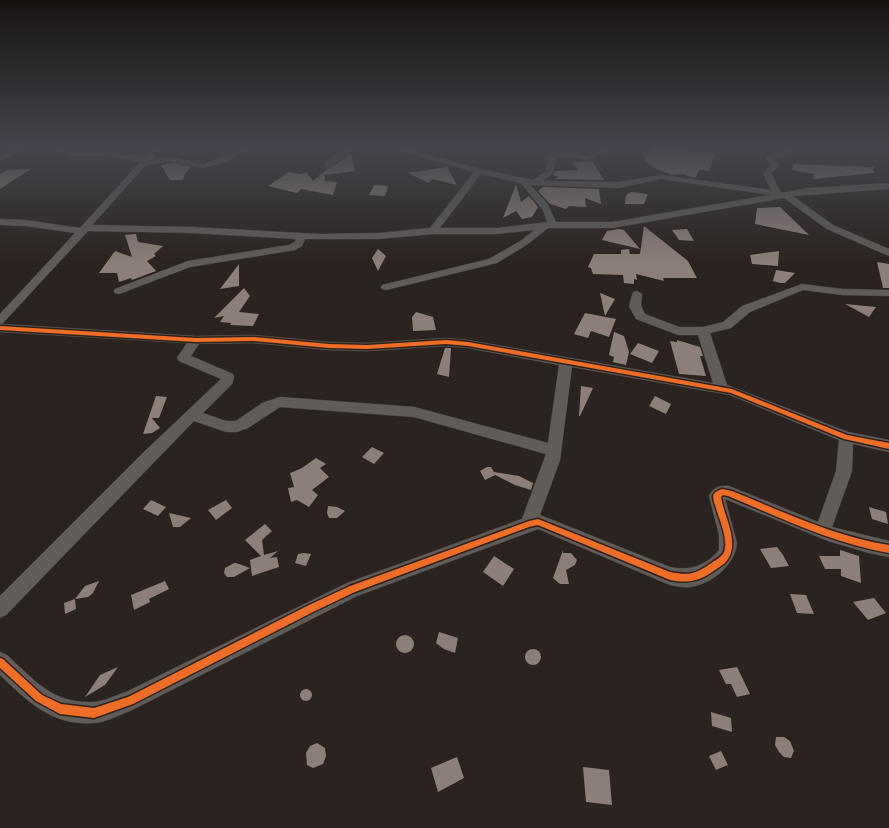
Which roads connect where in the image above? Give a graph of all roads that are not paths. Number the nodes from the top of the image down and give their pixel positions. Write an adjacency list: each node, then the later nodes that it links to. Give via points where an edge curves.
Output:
1 (124, 186): 10 (street)
2 (468, 186): 11 (street)
3 (527, 186): 9 (street, via 548,210)
4 (721, 186): 7 (street)
5 (774, 186): 7 (street)
6 (889, 186): 7 (street)
7 (779, 194): 9 (street, via 624,224); 13 (street, via 830,227)
8 (0, 222): 10 (street)
9 (549, 225): 11 (street, via 497,231); 14 (street, via 493,261)
10 (84, 230): 12 (street, via 192,230); 18 (street)
11 (433, 231): 12 (street, via 379,236)
12 (301, 237): 15 (street, via 299,244 292,248 188,264)
13 (889, 253)
14 (386, 287)
15 (119, 291)
16 (889, 293): 20 (street, via 802,287 746,309 727,325)
17 (637, 294): 20 (street, via 635,306 640,316 678,331)
18 (3, 315)
19 (0, 328): 21 (street)
20 (703, 331): 23 (street)
21 (196, 340): 22 (street, via 253,339 367,347 446,342); 24 (street, via 184,358 228,379)
22 (566, 362): 23 (street); 27 (street)
23 (722, 389): 25 (street, via 750,397)
24 (193, 415): 27 (street, via 230,427 242,424 269,404 280,402 414,412); 31 (street)
25 (846, 437): 26 (street); 29 (street, via 844,471)
26 (889, 446)
27 (554, 450): 28 (street)
28 (529, 524): 29 (street, via 538,522 670,576 686,579 697,577 724,558 728,549 717,496 722,492); 32 (street, via 353,589 130,701 94,713 60,709 39,698)
29 (823, 530): 30 (street)
30 (889, 549)
31 (0, 608)
32 (0, 662)

